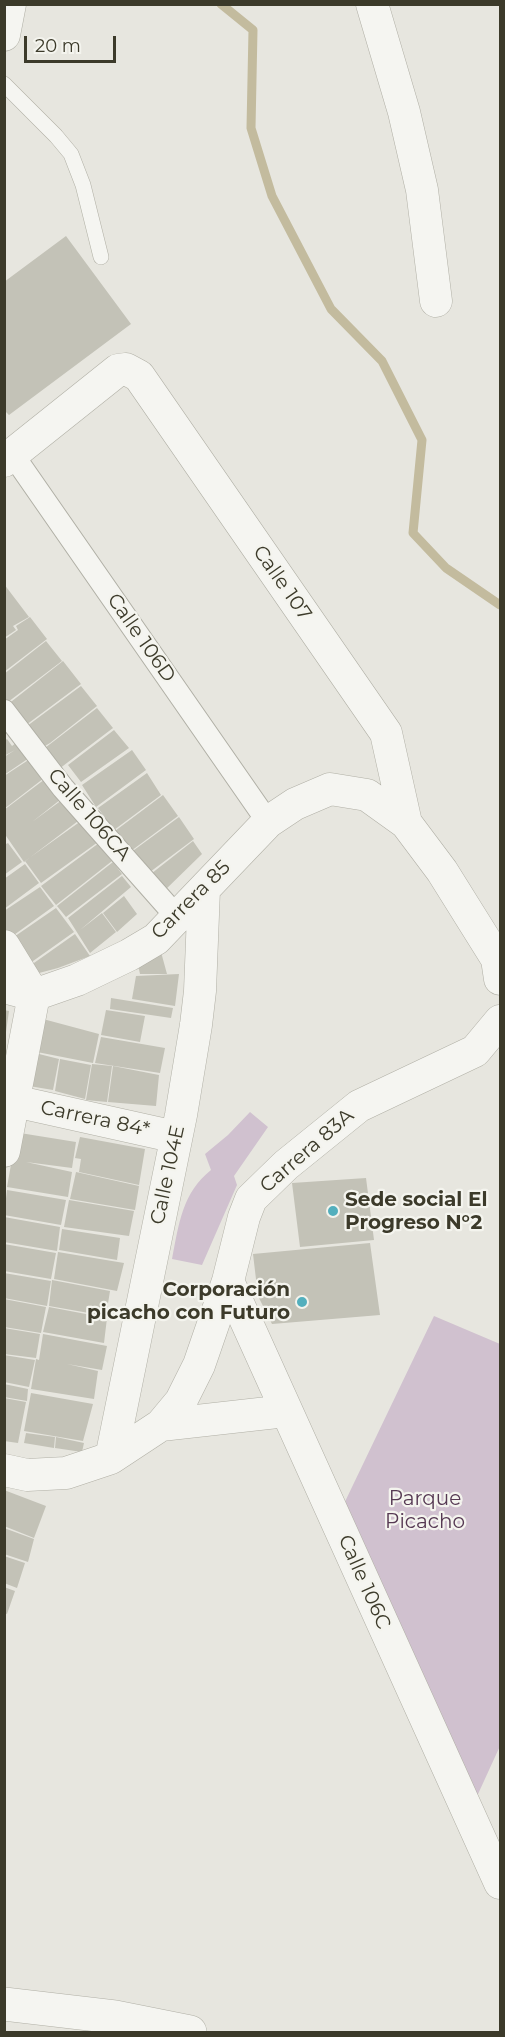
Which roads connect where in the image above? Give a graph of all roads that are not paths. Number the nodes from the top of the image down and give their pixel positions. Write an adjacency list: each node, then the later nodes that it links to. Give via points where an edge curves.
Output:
1 (10, 4): 3 (street)
2 (372, 4): 6 (street, via 419,179)
3 (4, 35)
4 (4, 84): 5 (lane, via 70,154 83,185)
5 (101, 257)
6 (436, 301)
7 (9, 458): 10 (street, Calle 106D); 11 (street, Calle 107, via 118,370 126,369 139,376 386,733)
8 (4, 711): 13 (street, Calle 106CA, via 63,788)
9 (367, 795): 10 (street, Carrera 85, via 330,789 295,804); 11 (street, Calle 107)
10 (268, 822): 12 (street, Carrera 85)
11 (406, 823): 15 (street, Calle 107, via 442,871 497,959)
12 (204, 889): 13 (street, Carrera 85); 20 (street, Calle 104E, via 197,1014)
13 (177, 917): 17 (street, Carrera 85, via 156,939 129,955)
14 (4, 946): 17 (street)
15 (501, 979)
16 (4, 987): 17 (street)
17 (34, 995): 19 (street)
18 (501, 1021): 22 (street, Carrera 83A, via 475,1051 359,1107 286,1165 251,1200)
19 (14, 1101): 20 (street, Carrera 84*); 21 (street)
20 (176, 1137): 25 (street, Calle 104E)
21 (4, 1151)
22 (228, 1281): 23 (street, Calle 106C); 24 (street, Carrera 83A, via 190,1386)
23 (286, 1412): 24 (street); 27 (street, Calle 106C)
24 (161, 1425): 25 (street, Carrera 83A)
25 (111, 1458): 26 (street, Carrera 83A, via 66,1473 27,1475)
26 (4, 1470)
27 (501, 1883)
28 (5, 2007): 29 (street, via 114,2017)
29 (190, 2032)

